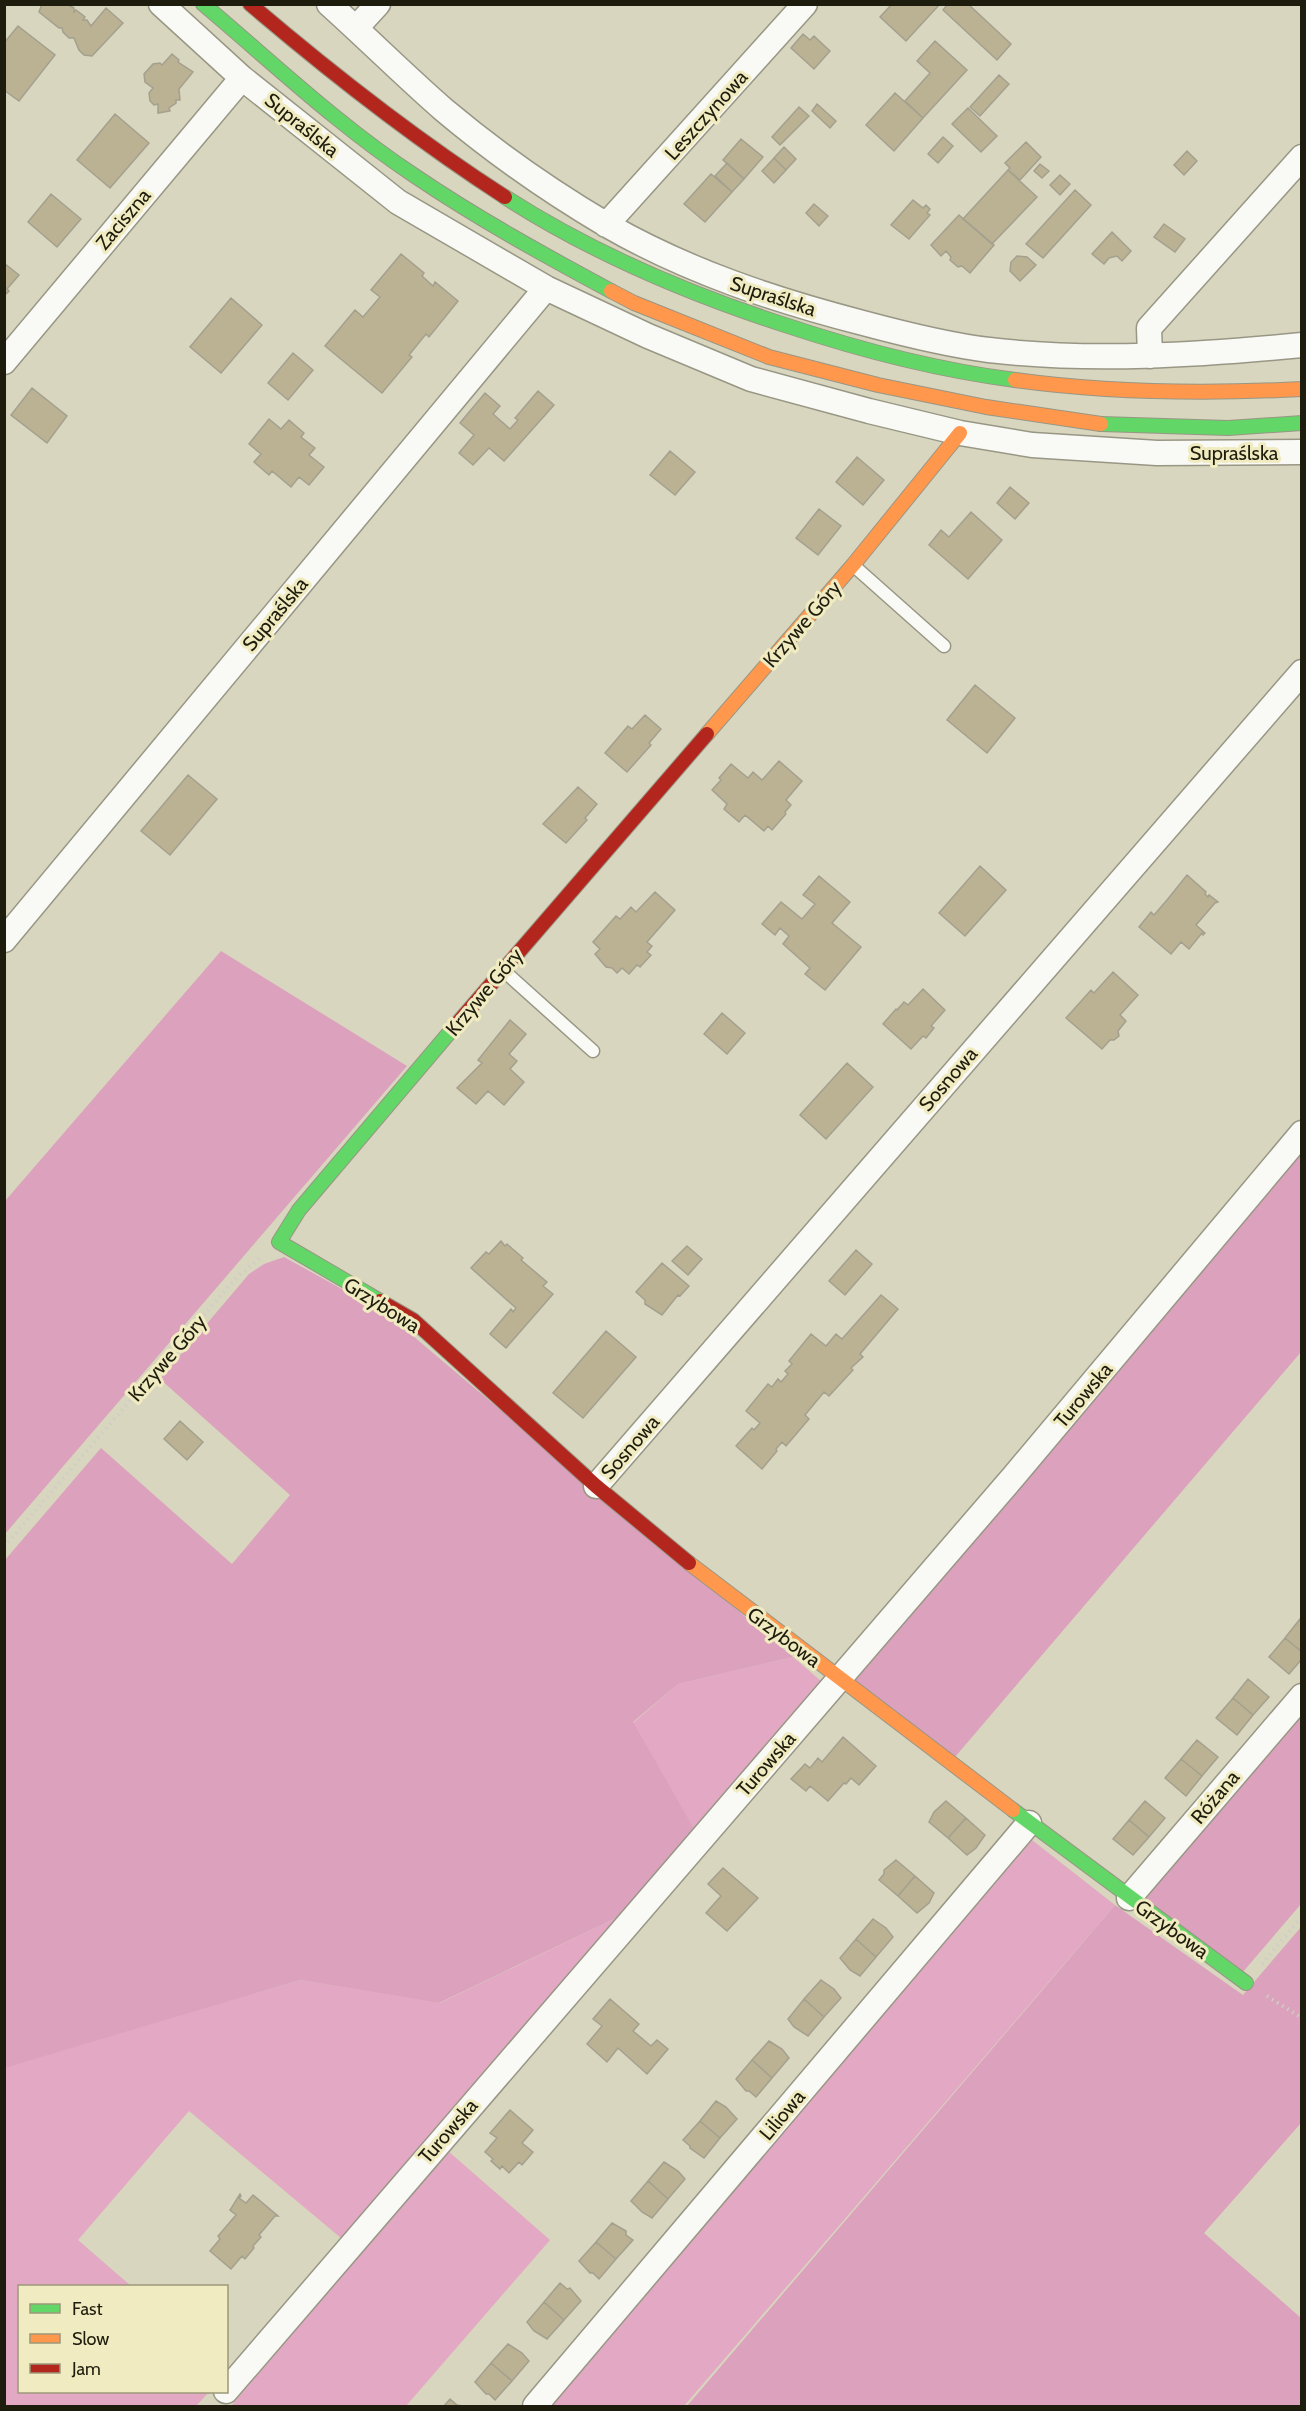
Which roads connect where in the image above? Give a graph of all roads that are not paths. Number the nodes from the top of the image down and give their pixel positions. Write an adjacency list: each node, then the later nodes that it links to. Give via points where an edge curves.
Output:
1 (161, 4): 8 (street, Supraślska)
2 (203, 4): 16 (main road, via 334,116 414,176 555,261 634,303 769,357 878,386 986,408 1101,424 1228,428)
3 (250, 4): 15 (main road, via 434,151 565,234 650,276 779,325 890,356 993,377 1104,390 1226,393)
4 (329, 4): 7 (street, Supraślska)
5 (378, 4): 7 (street)
6 (805, 4): 10 (street, Leszczynowa)
7 (356, 28): 10 (street, Supraślska, via 445,111 524,171)
8 (242, 78): 11 (street, Supraślska, via 398,202); 14 (street, Zaciszna)
9 (1302, 157): 13 (street, via 1149,328)
10 (606, 225): 13 (street, Supraślska, via 746,289 917,338 989,350)
11 (546, 288): 17 (street, Supraślska, via 751,379); 22 (street, Supraślska)
12 (1302, 345): 13 (street, Supraślska)
13 (1150, 356)
14 (4, 362)
15 (1302, 389)
16 (1302, 423)
17 (960, 433): 18 (street, Supraślska, via 1032,445 1157,453); 19 (main road, Krzywe Góry)
18 (1302, 452)
19 (853, 565): 20 (lane); 23 (main road, Krzywe Góry)
20 (944, 646)
21 (1302, 672): 27 (street, Sosnowa)
22 (4, 940)
23 (503, 970): 24 (lane); 26 (main road, Krzywe Góry, via 299,1210)
24 (593, 1051)
25 (1302, 1133): 28 (street, Turowska)
26 (279, 1242): 27 (main road, Grzybowa, via 413,1320)
27 (596, 1486): 28 (main road, Grzybowa, via 712,1582)
28 (840, 1679): 30 (main road, Grzybowa); 33 (street, Turowska)
29 (1302, 1696): 31 (street, Różana)
30 (1029, 1823): 31 (main road, Grzybowa); 36 (street, Liliowa)
31 (1129, 1898): 32 (main road, Grzybowa)
32 (1246, 1983)
33 (228, 2389)
34 (224, 2393): 35 (street, Turowska)
35 (213, 2406)
36 (535, 2406)

